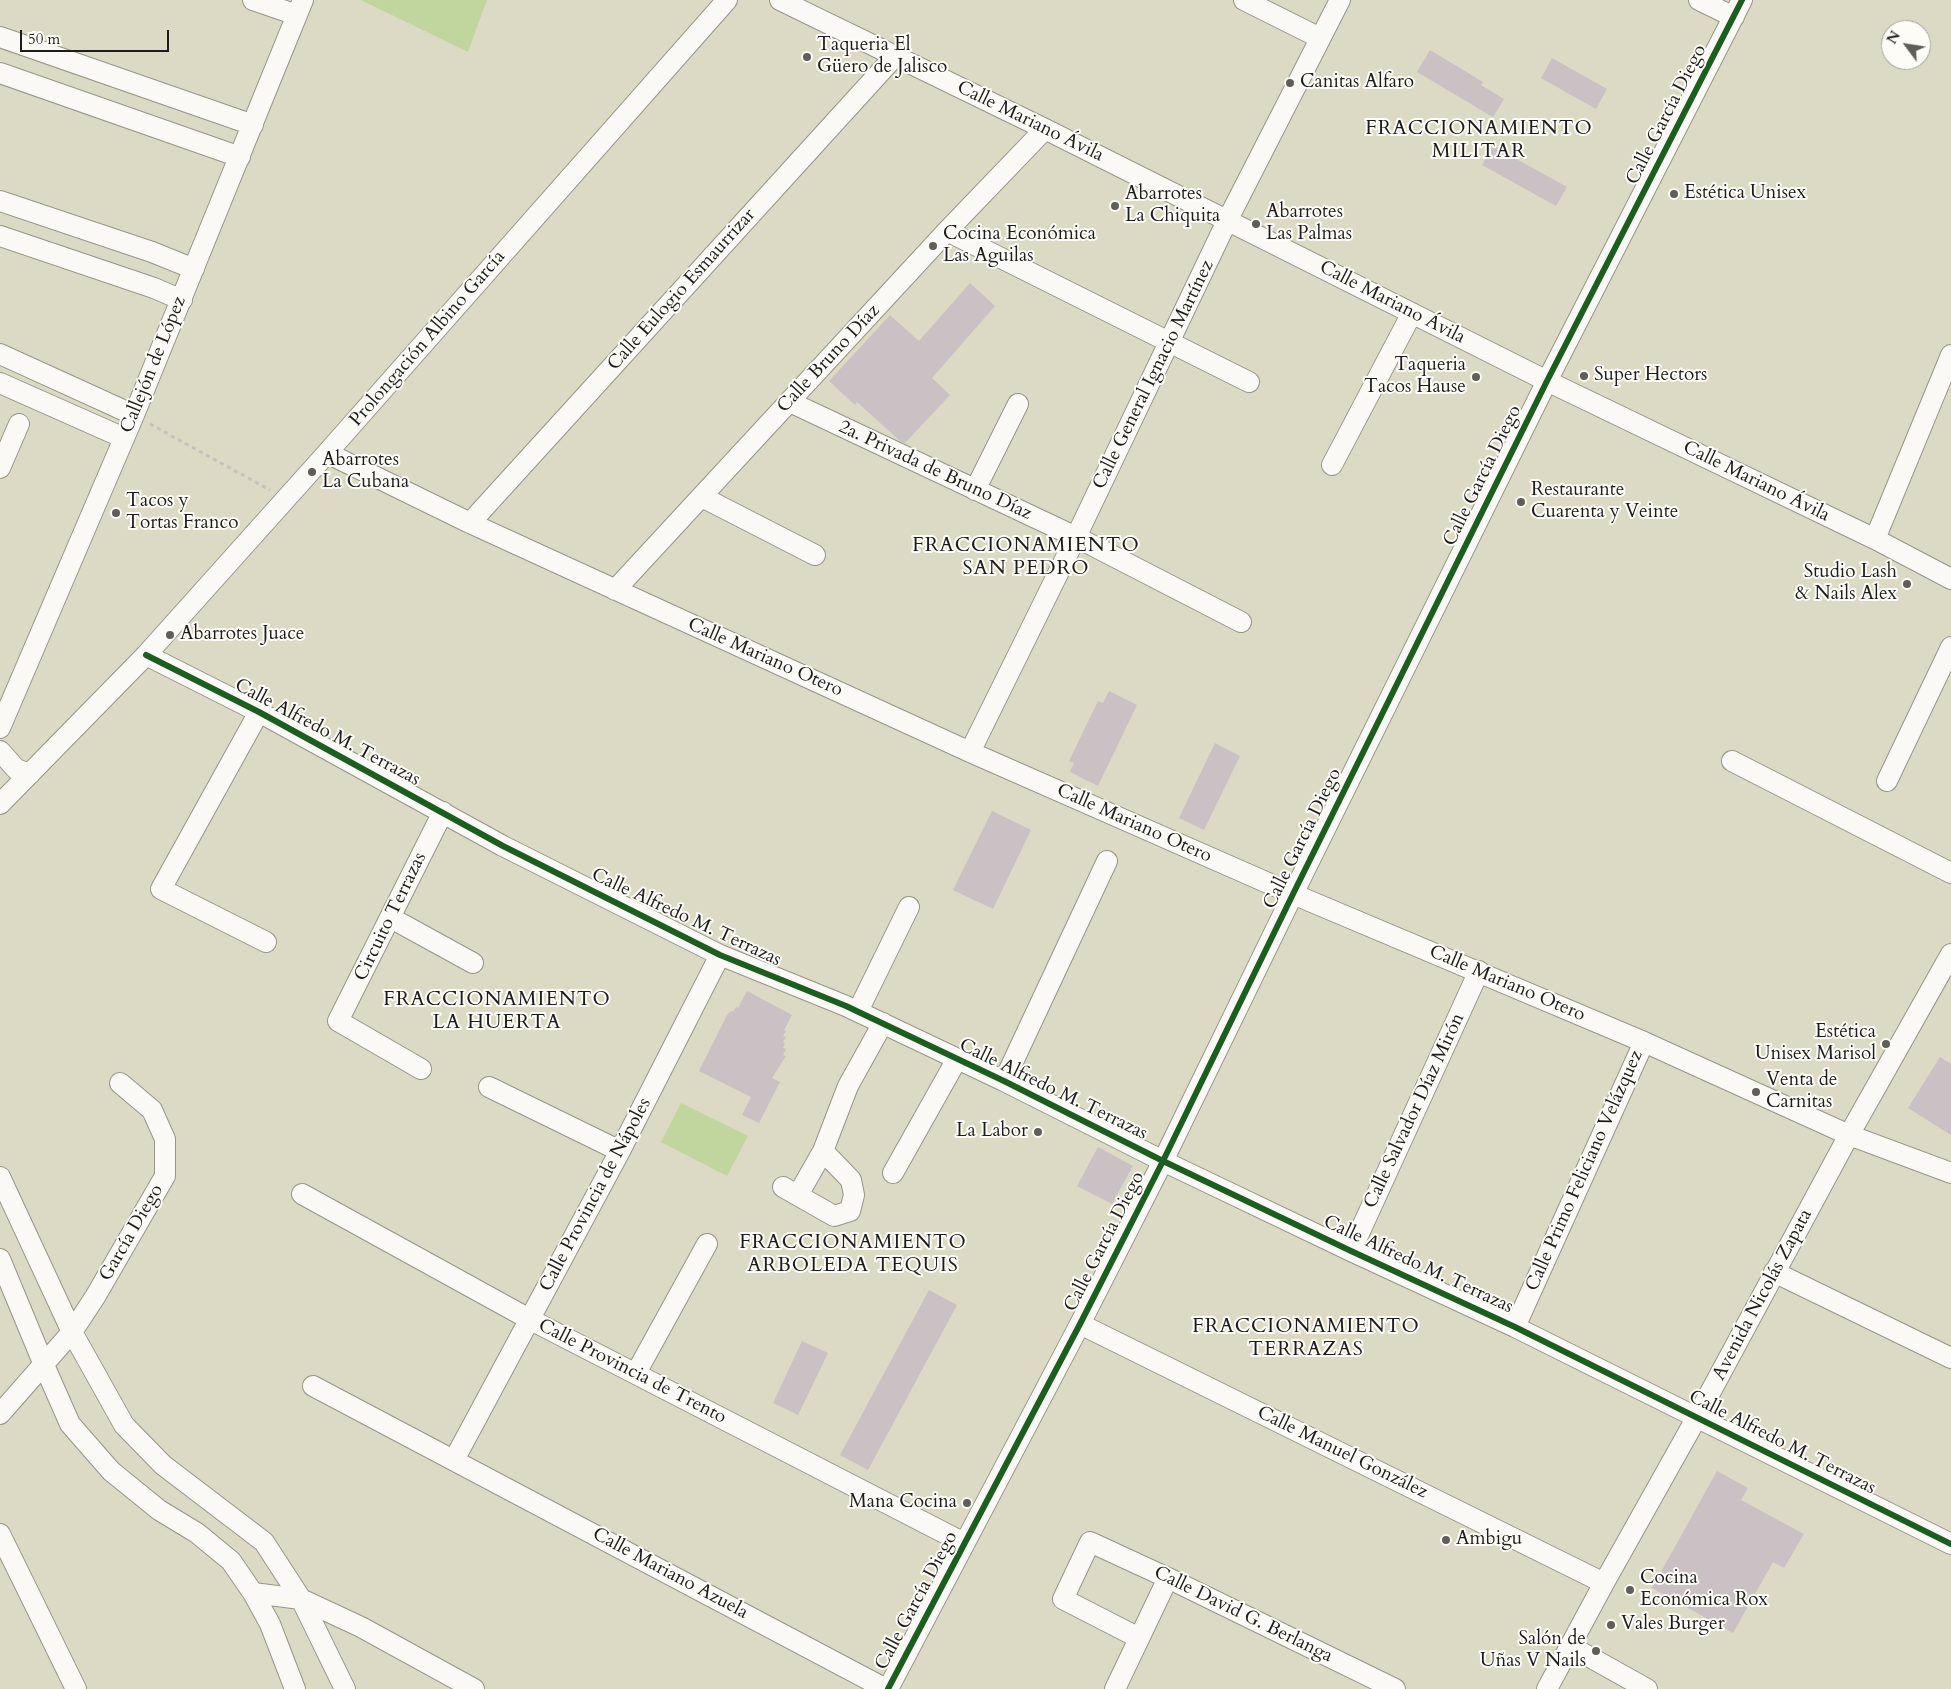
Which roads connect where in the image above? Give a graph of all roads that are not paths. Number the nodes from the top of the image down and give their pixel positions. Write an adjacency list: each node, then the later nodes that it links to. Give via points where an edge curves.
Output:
1 (253, 0): 7 (street)
2 (727, 0): 38 (street, Prolongación Albino García)
3 (780, 0): 11 (street, Calle Mariano Ávila)
4 (1244, 0): 10 (street)
5 (1340, 0): 10 (street, Calle General Ignacio Martínez)
6 (1699, 0): 8 (street)
7 (300, 7): 15 (street, Callejón de López)
8 (1738, 9): 30 (street, Calle García Diego)
9 (0, 37): 12 (street)
10 (1320, 38): 20 (street, Calle General Ignacio Martínez)
11 (895, 56): 16 (street, Calle Mariano Ávila); 43 (street, Calle Eulogio Esmaurrizar)
12 (90, 69): 14 (street); 15 (street)
13 (0, 73): 14 (street)
14 (79, 101): 17 (street)
15 (253, 125): 17 (street, Callejón de López)
16 (1045, 129): 20 (street, Calle Mariano Ávila); 21 (street, Calle Bruno Díaz)
17 (240, 157): 24 (street, Callejón de López)
18 (0, 201): 19 (street)
19 (51, 217): 23 (street); 24 (street)
20 (1227, 221): 26 (street, Calle Mariano Ávila); 27 (street, Calle General Ignacio Martínez)
21 (948, 231): 27 (street); 33 (street, Calle Bruno Díaz)
22 (0, 236): 23 (street)
23 (40, 249): 25 (street)
24 (194, 269): 25 (street, Callejón de López)
25 (182, 300): 35 (street, Callejón de López)
26 (1412, 313): 30 (street, Calle Mariano Ávila); 39 (street)
27 (1170, 341): 31 (street); 44 (street, Calle General Ignacio Martínez)
28 (0, 354): 35 (street)
29 (1951, 354): 45 (street)
30 (1547, 381): 45 (street, Calle Mariano Ávila); 63 (street, Calle García Diego)
31 (1249, 382)
32 (0, 383): 37 (street)
33 (790, 402): 41 (street, 2a. Privada de Bruno Díaz); 42 (street, Calle Bruno Díaz)
34 (1018, 404): 41 (street)
35 (134, 415): 37 (street, Callejón de López)
36 (19, 424): 40 (street)
37 (124, 438): 53 (street, Callejón de López)
38 (327, 453): 43 (street, Calle Mariano Otero); 51 (street, Prolongación Albino García)
39 (1332, 465)
40 (0, 468)
41 (975, 490): 44 (street, 2a. Privada de Bruno Díaz)
42 (702, 497): 46 (street); 48 (street, Calle Bruno Díaz)
43 (470, 523): 48 (street, Calle Mariano Otero)
44 (1076, 537): 49 (street, 2a. Privada de Bruno Díaz); 55 (street, Calle General Ignacio Martínez)
45 (1874, 539): 47 (street, Calle Mariano Ávila)
46 (815, 555)
47 (1951, 579)
48 (615, 590): 55 (street, Calle Mariano Otero)
49 (1241, 622)
50 (1951, 647): 58 (street)
51 (146, 655): 52 (street, Calle Alfredo M. Terrazas); 57 (street, Prolongación Albino García)
52 (259, 712): 60 (street, Calle Alfredo M. Terrazas); 66 (street, via 161,889)
53 (0, 728)
54 (0, 752): 57 (street, via 16,770)
55 (970, 752): 63 (street, Calle Mariano Otero)
56 (1732, 761): 62 (street)
57 (30, 774): 59 (street, Prolongación Albino García)
58 (1887, 781)
59 (0, 804)
60 (443, 812): 65 (street, Circuito Terrazas); 67 (street, Calle Alfredo M. Terrazas, via 503,846)
61 (1107, 861): 76 (street)
62 (1951, 873)
63 (1292, 894): 70 (street, Calle Mariano Otero); 82 (street, Calle García Diego)
64 (909, 907): 71 (street)
65 (391, 918): 69 (street); 75 (street, Circuito Terrazas, via 338,1022)
66 (266, 942)
67 (720, 954): 71 (street, Calle Alfredo M. Terrazas); 80 (street, Calle Provincia de Nápoles)
68 (1951, 954): 79 (street, Avenida Nicolás Zapata)
69 (473, 962)
70 (1479, 972): 73 (street, Calle Mariano Otero); 88 (street, Calle Salvador Díaz Mirón)
71 (858, 1011): 72 (street, Calle Alfredo M. Terrazas)
72 (882, 1023): 74 (street, Calle Alfredo M. Terrazas); 81 (street, via 848,1086)
73 (1644, 1042): 79 (street, Calle Mariano Otero); 93 (street, Calle Primo Feliciano Velázquez)
74 (957, 1059): 76 (street, Calle Alfredo M. Terrazas); 83 (street)
75 (421, 1069)
76 (1004, 1082): 82 (street, Calle Alfredo M. Terrazas)
77 (120, 1083): 94 (street, García Diego, via 152,1110 166,1139 165,1176)
78 (489, 1087): 80 (street)
79 (1848, 1135): 84 (street, Calle Mariano Otero); 90 (street, Avenida Nicolás Zapata)
80 (620, 1151): 91 (street, Calle Provincia de Nápoles)
81 (823, 1151): 81 (street, via 851,1180 854,1195 850,1211 834,1216 791,1191)
82 (1163, 1161): 88 (street, Calle Alfredo M. Terrazas); 92 (street, Calle García Diego)
83 (893, 1173)
84 (1951, 1173)
85 (0, 1177): 94 (street)
86 (302, 1194): 91 (street, Calle Provincia de Trento)
87 (707, 1244): 97 (street)
88 (1351, 1251): 93 (street, Calle Alfredo M. Terrazas)
89 (0, 1258): 96 (street)
90 (1774, 1272): 95 (street); 100 (street, Avenida Nicolás Zapata)
91 (531, 1320): 97 (street, Calle Provincia de Trento); 101 (street, Calle Provincia de Nápoles)
92 (1080, 1324): 103 (street, Calle García Diego); 106 (street, Calle Manuel González)
93 (1515, 1327): 100 (street, Calle Alfredo M. Terrazas)
94 (72, 1332): 96 (street, García Diego); 108 (street, via 124,1425 163,1465 264,1542)
95 (1951, 1358)
96 (44, 1365): 99 (street, García Diego); 107 (street, via 70,1424 111,1471 231,1561)
97 (636, 1373): 103 (street, Calle Provincia de Trento)
98 (313, 1386): 101 (street, Calle Mariano Azuela)
99 (0, 1414)
100 (1697, 1417): 104 (street, Calle Alfredo M. Terrazas); 106 (street, Avenida Nicolás Zapata)
101 (454, 1460): 115 (street, Calle Mariano Azuela)
102 (0, 1534): 111 (street)
103 (964, 1543): 115 (street, Calle García Diego)
104 (1951, 1544)
105 (1168, 1578): 109 (street); 109 (street, Calle David G. Berlanga, via 1090,1542 1063,1600); 117 (street, Calle David G. Berlanga)
106 (1604, 1583): 110 (street, Avenida Nicolás Zapata)
107 (253, 1593): 108 (street); 112 (street, via 270,1624)
108 (301, 1599): 113 (street); 114 (street, via 361,1627)
109 (1139, 1638): 116 (street)
110 (1570, 1646): 118 (street, Avenida Nicolás Zapata); 119 (street)
111 (76, 1689)
112 (295, 1689)
113 (345, 1689)
114 (474, 1689)
115 (887, 1689)
116 (1115, 1689)
117 (1395, 1689)
118 (1548, 1689)
119 (1647, 1689)

